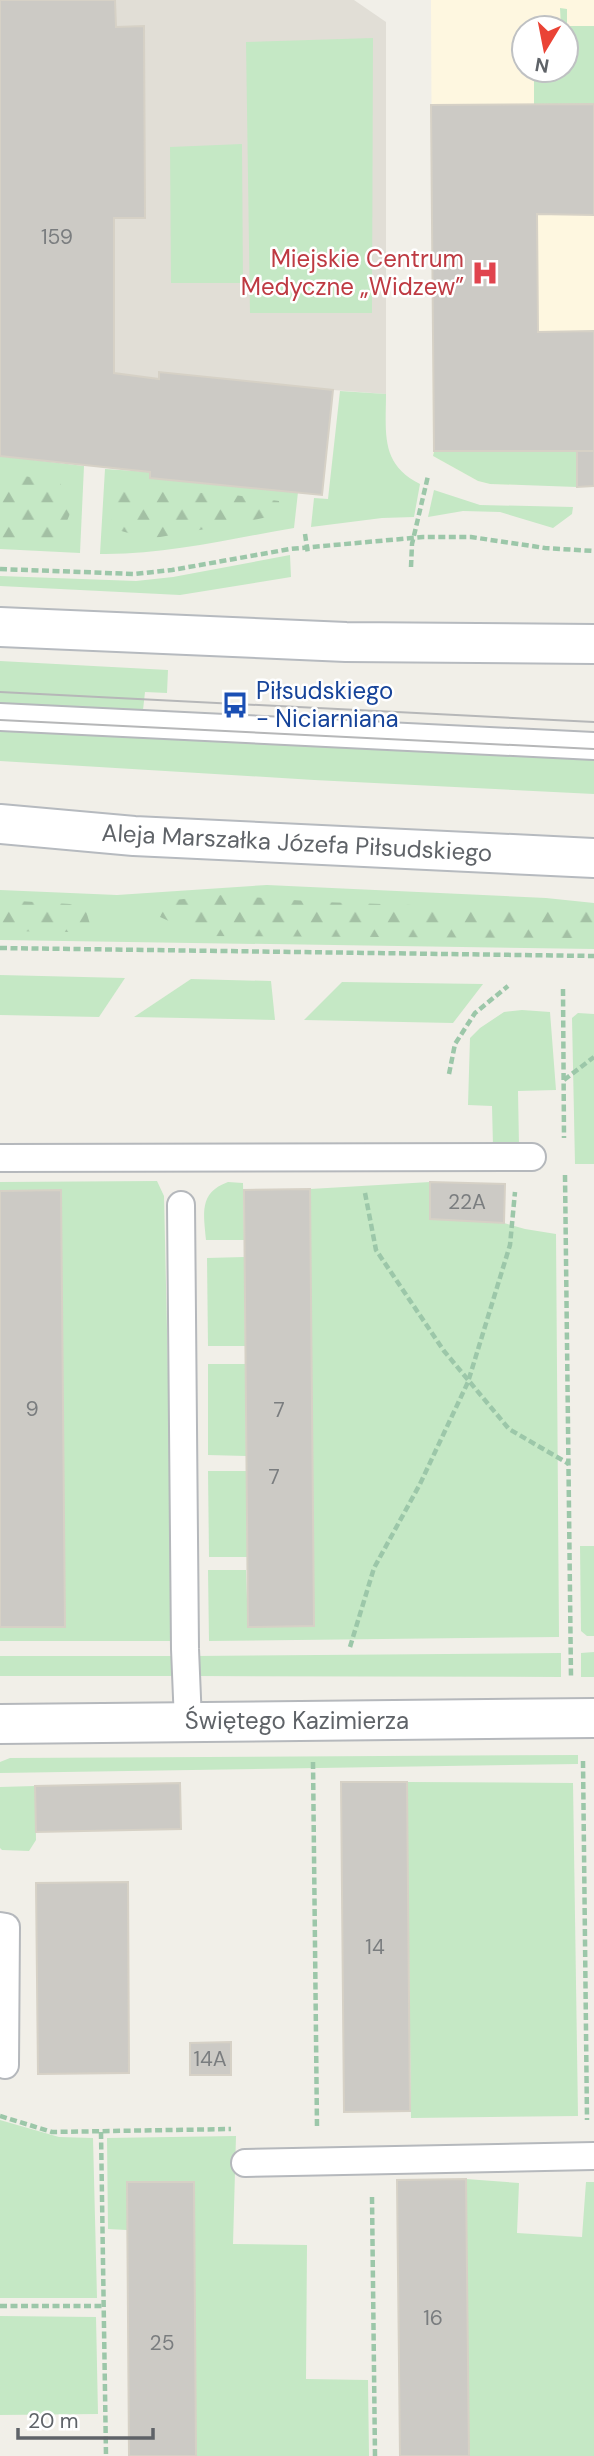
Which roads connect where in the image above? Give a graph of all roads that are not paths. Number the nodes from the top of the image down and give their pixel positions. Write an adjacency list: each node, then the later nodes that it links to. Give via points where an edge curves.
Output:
1 (0, 627): 2 (main road, via 346,642)
2 (594, 644)
3 (0, 717): 4 (lane)
4 (594, 746)
5 (0, 824): 6 (main road, Aleja Marszałka Józefa Piłsudskiego, via 134,836)
6 (594, 858)
7 (532, 1157): 8 (lane)
8 (0, 1158)
9 (181, 1205): 11 (lane)
10 (588, 1718): 11 (main road, Świętego Kazimierza)
11 (188, 1722): 12 (main road, Świętego Kazimierza)
12 (0, 1724)
13 (0, 1926): 14 (lane, via 6,1927)
14 (5, 2065)
15 (594, 2156): 16 (lane)
16 (245, 2163)

